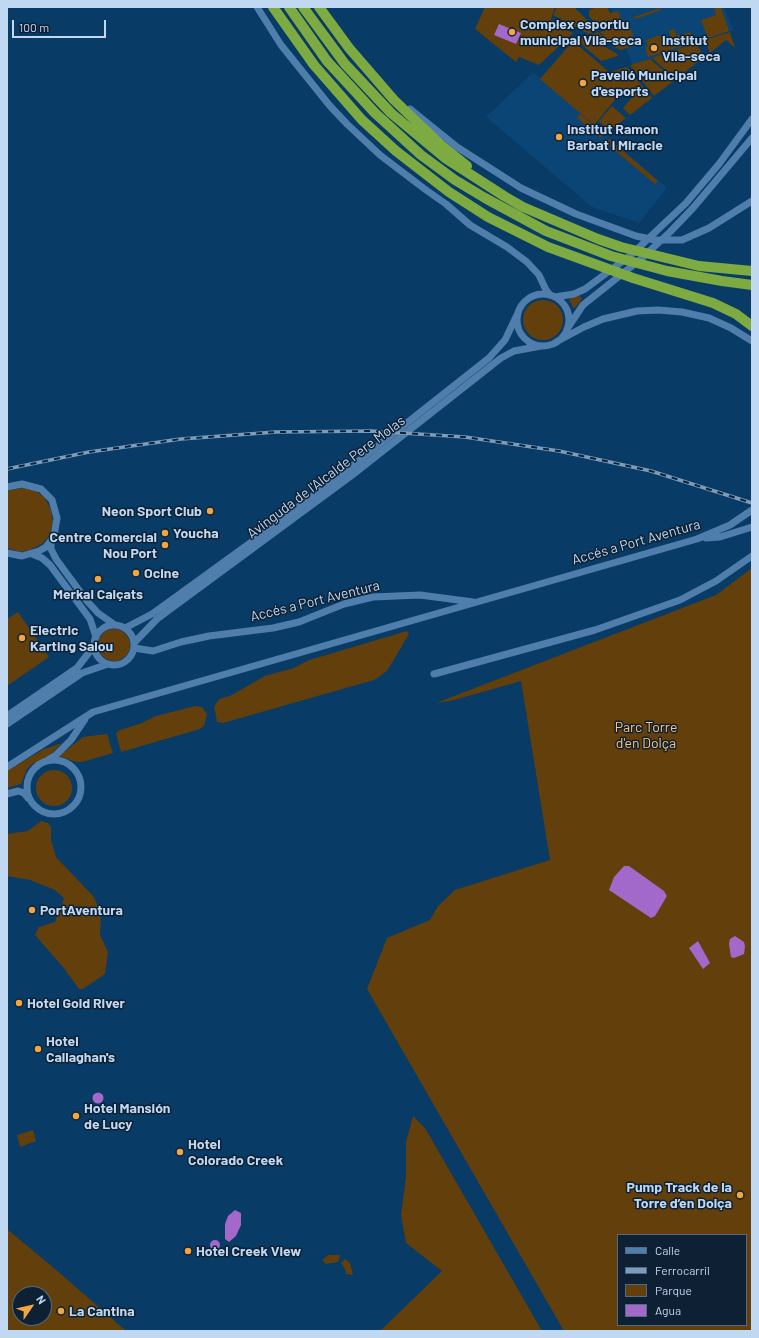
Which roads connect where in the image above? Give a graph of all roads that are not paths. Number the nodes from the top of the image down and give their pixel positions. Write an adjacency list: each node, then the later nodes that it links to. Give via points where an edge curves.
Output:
1 (257, 7): 14 (street, via 314,86 361,138 470,225 508,247 527,262 539,274)
2 (273, 7): 7 (highway)
3 (289, 7): 10 (highway, via 343,79 375,113)
4 (303, 7): 12 (highway, via 358,79 408,129 464,172)
5 (319, 7): 6 (highway, via 349,48)
6 (381, 84): 11 (street, via 442,136 499,175 545,200 624,233 655,240 682,240 709,228); 12 (highway, via 442,146)
7 (333, 87): 10 (highway, via 408,150); 19 (highway, via 362,120 396,151 431,180 488,217 569,256 713,303 736,314)
8 (752, 120): 17 (street, via 686,203 631,255 580,292)
9 (752, 138): 20 (street, via 670,232 583,305)
10 (421, 154): 15 (highway, via 455,180 504,210 567,240 654,268)
11 (752, 201)
12 (523, 207): 13 (highway, via 621,247 692,264)
13 (752, 271)
14 (542, 282): 16 (street, via 539,291); 17 (street)
15 (752, 285)
16 (534, 295): 17 (street); 18 (street, via 521,305)
17 (552, 296): 20 (street, via 560,300 567,311)
18 (517, 315): 23 (street, via 518,329 522,336); 34 (street, Avinguda de l'Alcalde Pere Molas, via 506,340 495,352 387,439 152,614)
19 (752, 326)
20 (567, 329): 22 (street)
21 (752, 341): 22 (street, via 708,318 658,310 608,317)
22 (556, 342): 23 (street)
23 (541, 346): 37 (street, Avinguda de l'Alcalde Pere Molas, via 508,353 398,440 150,625)
24 (7, 487): 28 (street, via 16,484 32,485 48,495 55,506 58,518)
25 (750, 511): 27 (street, Accés a Port Aventura, via 730,525)
26 (752, 527): 27 (street, via 720,537)
27 (697, 539): 32 (street, Accés a Port Aventura)
28 (51, 541): 30 (street, via 46,547); 33 (street, via 51,549 56,559 87,601 98,614)
29 (7, 553): 30 (street, via 22,556)
30 (32, 554): 35 (street, via 50,565 90,619)
31 (752, 556): 39 (street, via 716,581 680,600 595,630)
32 (481, 601): 37 (street, Accés a Port Aventura, via 414,595 373,597 273,628 203,637 152,651); 41 (street, Accés a Port Aventura, via 93,712)
33 (115, 625): 34 (street); 35 (street, via 104,628)
34 (125, 628): 37 (street, via 130,633)
35 (96, 636): 36 (street)
36 (94, 646): 38 (street, via 97,656); 40 (street, via 77,668)
37 (134, 646): 38 (street, via 131,656 124,663)
38 (108, 664): 42 (street, via 82,673)
39 (434, 674)
40 (7, 716)
41 (86, 717): 43 (street, via 71,740 53,757); 44 (street, Accés a Port Aventura)
42 (7, 724)
43 (42, 762): 46 (street, via 32,770 27,781); 46 (street, via 58,760 72,767 80,780 80,795 66,812 54,815 40,811)
44 (7, 767)
45 (7, 794): 46 (street, via 18,791)
46 (29, 798)

